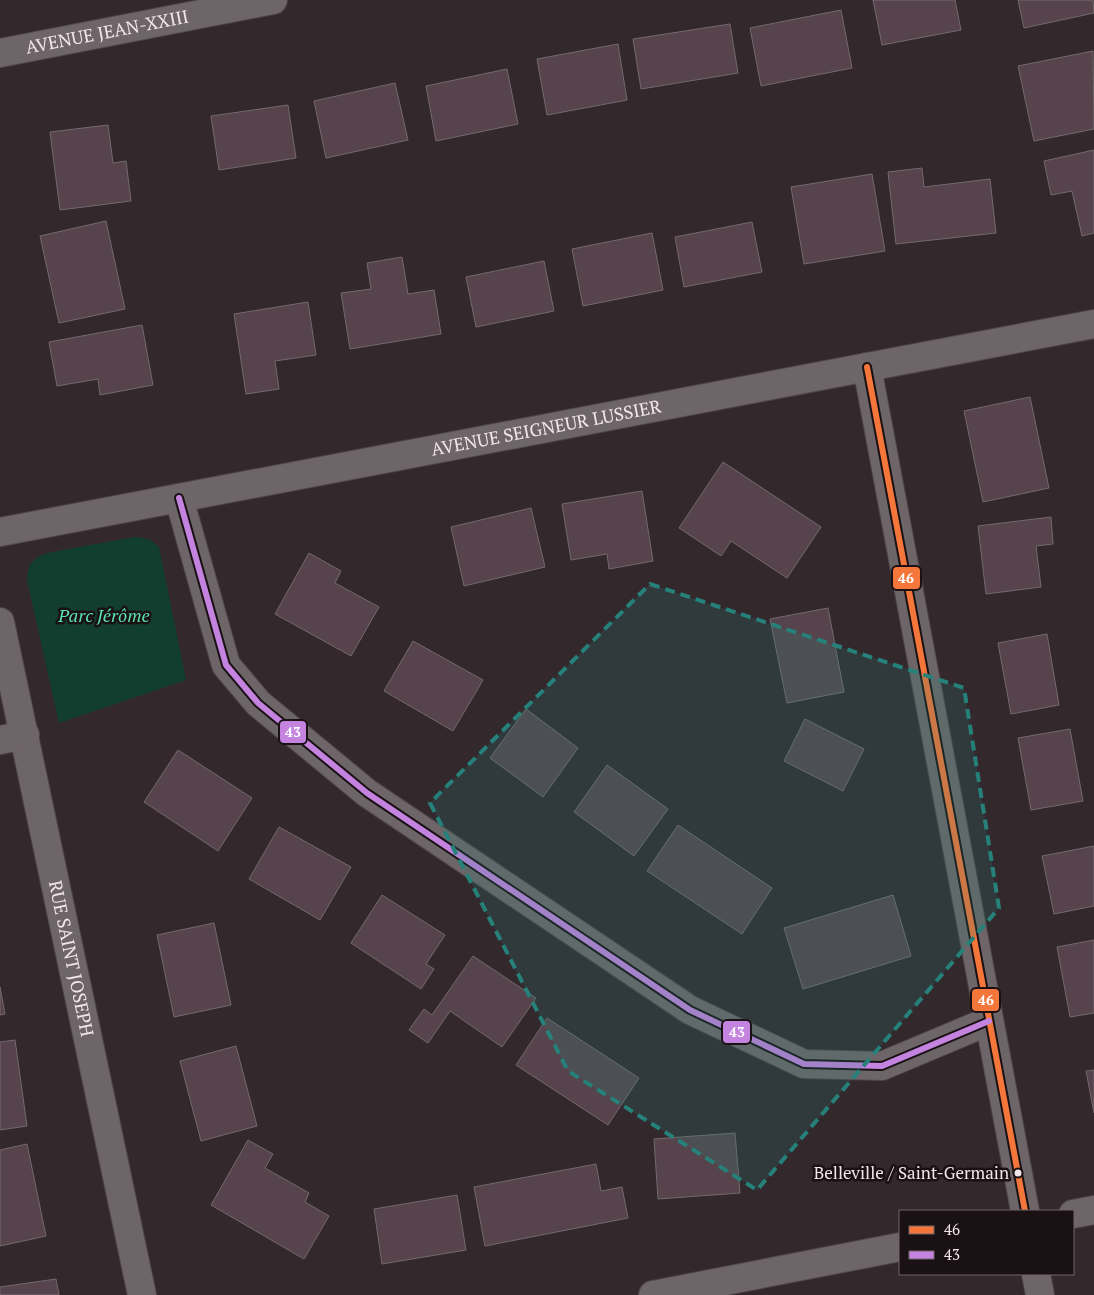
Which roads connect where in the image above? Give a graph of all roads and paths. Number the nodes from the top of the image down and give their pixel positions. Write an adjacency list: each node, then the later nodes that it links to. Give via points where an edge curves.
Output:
1 (273, 0): 2 (street, AVENUE JEAN-XXIII)
2 (0, 53)
3 (1094, 324): 4 (street, AVENUE SEIGNEUR LUSSIER)
4 (868, 367): 5 (street, AVENUE SEIGNEUR LUSSIER); 9 (street)
5 (178, 498): 6 (street, AVENUE SEIGNEUR LUSSIER); 9 (street, via 226,665 258,703 367,793 690,1010 804,1064 882,1066)
6 (0, 532)
7 (0, 622): 8 (street, RUE SAINT JOSEPH)
8 (13, 738): 15 (street, RUE SAINT JOSEPH)
9 (989, 1021): 10 (street)
10 (1025, 1210)
11 (1094, 1210): 12 (street)
12 (1074, 1214)
13 (899, 1247): 16 (street)
14 (1036, 1275): 17 (street)
15 (142, 1295)
16 (653, 1295)
17 (1040, 1295)

